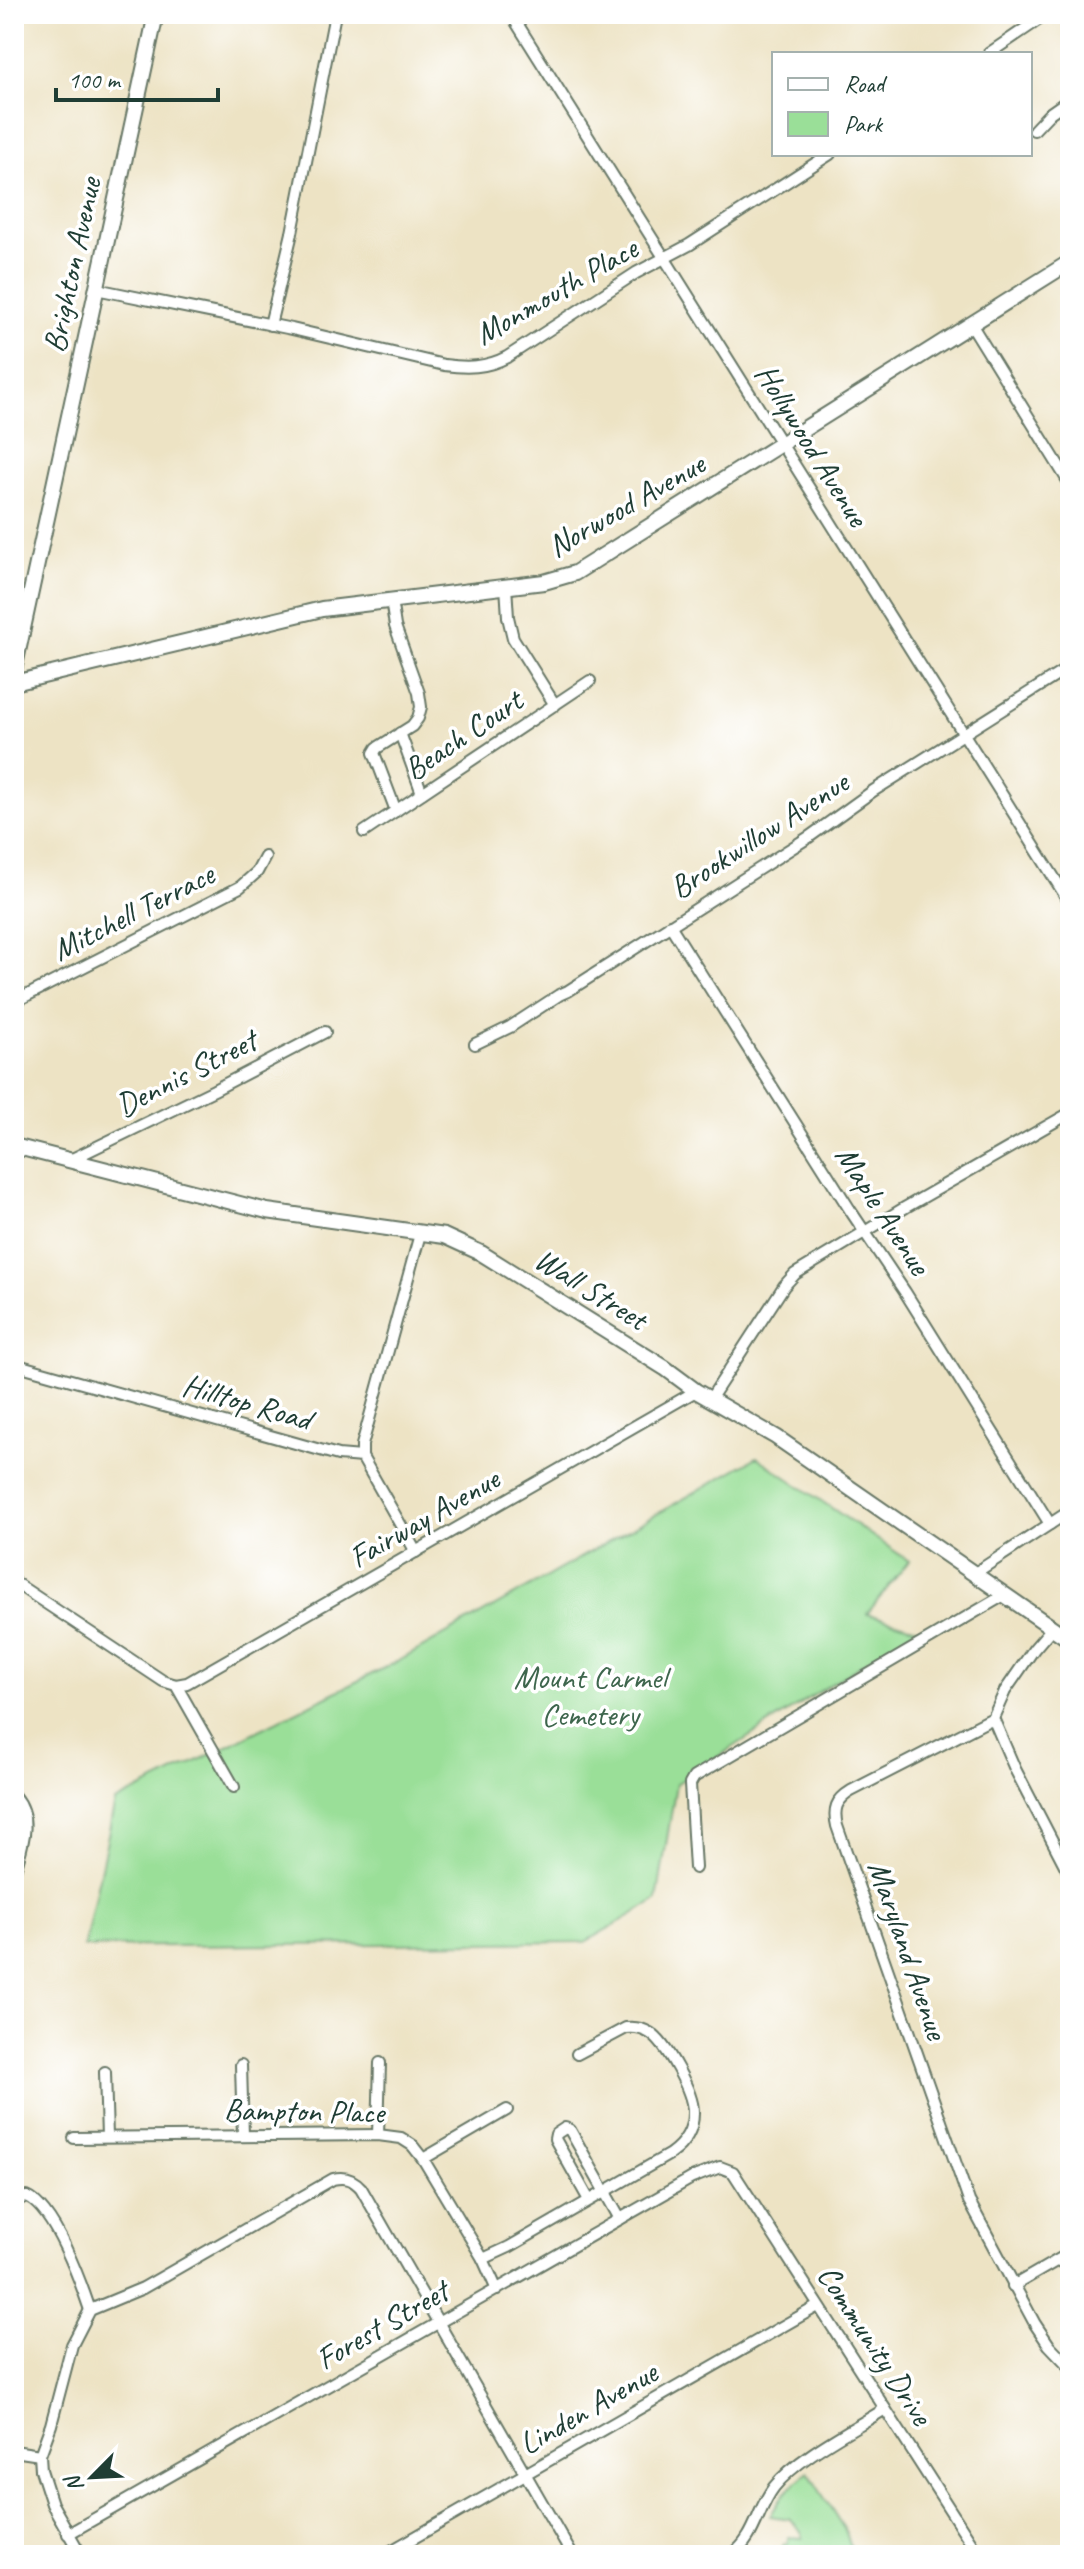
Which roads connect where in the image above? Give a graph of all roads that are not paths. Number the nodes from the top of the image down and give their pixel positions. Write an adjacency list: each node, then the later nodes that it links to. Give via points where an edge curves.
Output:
1 (156, 14): 11 (street, Brighton Avenue)
2 (335, 14): 13 (street)
3 (511, 14): 9 (street, Hollywood Avenue)
4 (1047, 14): 5 (street)
5 (991, 52)
6 (1070, 99): 7 (street)
7 (1034, 130)
8 (827, 156): 9 (street, Monmouth Place)
9 (665, 258): 13 (street, Monmouth Place, via 490,365 444,365); 14 (street, Hollywood Avenue)
10 (1070, 262): 12 (street, Norwood Avenue)
11 (96, 289): 13 (street, Monmouth Place); 19 (street, Brighton Avenue)
12 (971, 324): 14 (street, Norwood Avenue); 15 (street)
13 (270, 325)
14 (782, 445): 16 (street, Norwood Avenue, via 575,573); 24 (street, Hollywood Avenue)
15 (1070, 484)
16 (506, 586): 17 (street, Norwood Avenue); 22 (street, via 513,638)
17 (391, 600): 21 (street, Norwood Avenue, via 272,619); 23 (street, via 421,700 418,718)
18 (1070, 667): 24 (street, Brookwillow Avenue)
19 (14, 670)
20 (590, 681): 22 (street, Beach Court)
21 (14, 683)
22 (555, 705): 25 (street, Beach Court)
23 (400, 733): 25 (street); 26 (street, via 374,753)
24 (964, 734): 29 (street, Hollywood Avenue); 30 (street, Brookwillow Avenue)
25 (422, 793): 26 (street, Beach Court)
26 (396, 811): 27 (street, Beach Court)
27 (364, 832)
28 (265, 857): 31 (street, Mitchell Terrace, via 240,887)
29 (1070, 903)
30 (670, 925): 33 (street, Brookwillow Avenue); 37 (street, Maple Avenue)
31 (14, 1002)
32 (325, 1032): 36 (street, Dennis Street)
33 (475, 1044)
34 (1070, 1113): 37 (street)
35 (14, 1146): 36 (street, Wall Street)
36 (70, 1160): 38 (street, Wall Street, via 267,1211)
37 (865, 1231): 41 (street, via 787,1281); 44 (street, Maple Avenue)
38 (420, 1234): 40 (street, Wall Street, via 452,1238 481,1253); 42 (street)
39 (14, 1364): 42 (street, Hilltop Road, via 338,1455)
40 (696, 1391): 41 (street, Wall Street); 45 (street, Fairway Avenue)
41 (711, 1398): 46 (street, Wall Street)
42 (362, 1457): 45 (street)
43 (1070, 1511): 44 (street)
44 (1050, 1524): 46 (street)
45 (416, 1552): 51 (street, Fairway Avenue)
46 (975, 1573): 48 (street, Wall Street)
47 (14, 1582): 51 (street)
48 (1006, 1594): 49 (street, Wall Street); 55 (street, via 694,1777 690,1797)
49 (1052, 1628): 50 (street, Wall Street); 52 (street, via 1005,1691)
50 (1070, 1640)
51 (176, 1685): 53 (street)
52 (993, 1718): 57 (street); 75 (street, Maryland Avenue, via 851,1791 835,1810 969,2201)
53 (234, 1787)
54 (14, 1796): 56 (street, via 26,1820)
55 (695, 1868)
56 (14, 1874)
57 (1070, 1875)
58 (577, 2054): 69 (street, via 619,2030 642,2029 664,2048 693,2102 690,2130 679,2148)
59 (380, 2063): 63 (street)
60 (241, 2065): 64 (street)
61 (105, 2072): 65 (street)
62 (507, 2110): 67 (street)
63 (378, 2135): 64 (street, Bampton Place); 67 (street, Bampton Place, via 401,2138)
64 (243, 2136): 65 (street, Bampton Place)
65 (107, 2137): 66 (street, Bampton Place)
66 (74, 2138)
67 (423, 2159): 74 (street, Bampton Place)
68 (725, 2168): 72 (street, Forest Street, via 692,2178); 77 (street, Community Drive, via 733,2172)
69 (606, 2191): 71 (street); 71 (street, via 565,2128 555,2139); 72 (street)
70 (14, 2199): 78 (street, via 27,2197 42,2208 77,2269)
71 (589, 2200): 74 (street)
72 (620, 2219): 76 (street, Forest Street)
73 (1070, 2253): 75 (street)
74 (483, 2259): 76 (street, Bampton Place)
75 (1013, 2286): 80 (street, Maryland Avenue, via 1042,2335)
76 (497, 2290): 79 (street, Forest Street)
77 (818, 2306): 81 (street, Community Drive); 84 (street, Linden Avenue)
78 (90, 2310): 79 (street, Bampton Place, via 143,2288 333,2179 345,2178 361,2188); 83 (street, via 72,2345)
79 (438, 2323): 84 (street); 85 (street, Forest Street)
80 (1070, 2367)
81 (885, 2409): 89 (street, via 783,2478 748,2540); 90 (street, Community Drive)
82 (14, 2451): 83 (street)
83 (40, 2455): 85 (street, via 48,2495)
84 (525, 2474): 87 (street, Linden Avenue); 88 (street)
85 (68, 2534): 86 (street)
86 (81, 2555)
87 (384, 2555)
88 (572, 2555)
89 (732, 2555)
90 (979, 2555)

